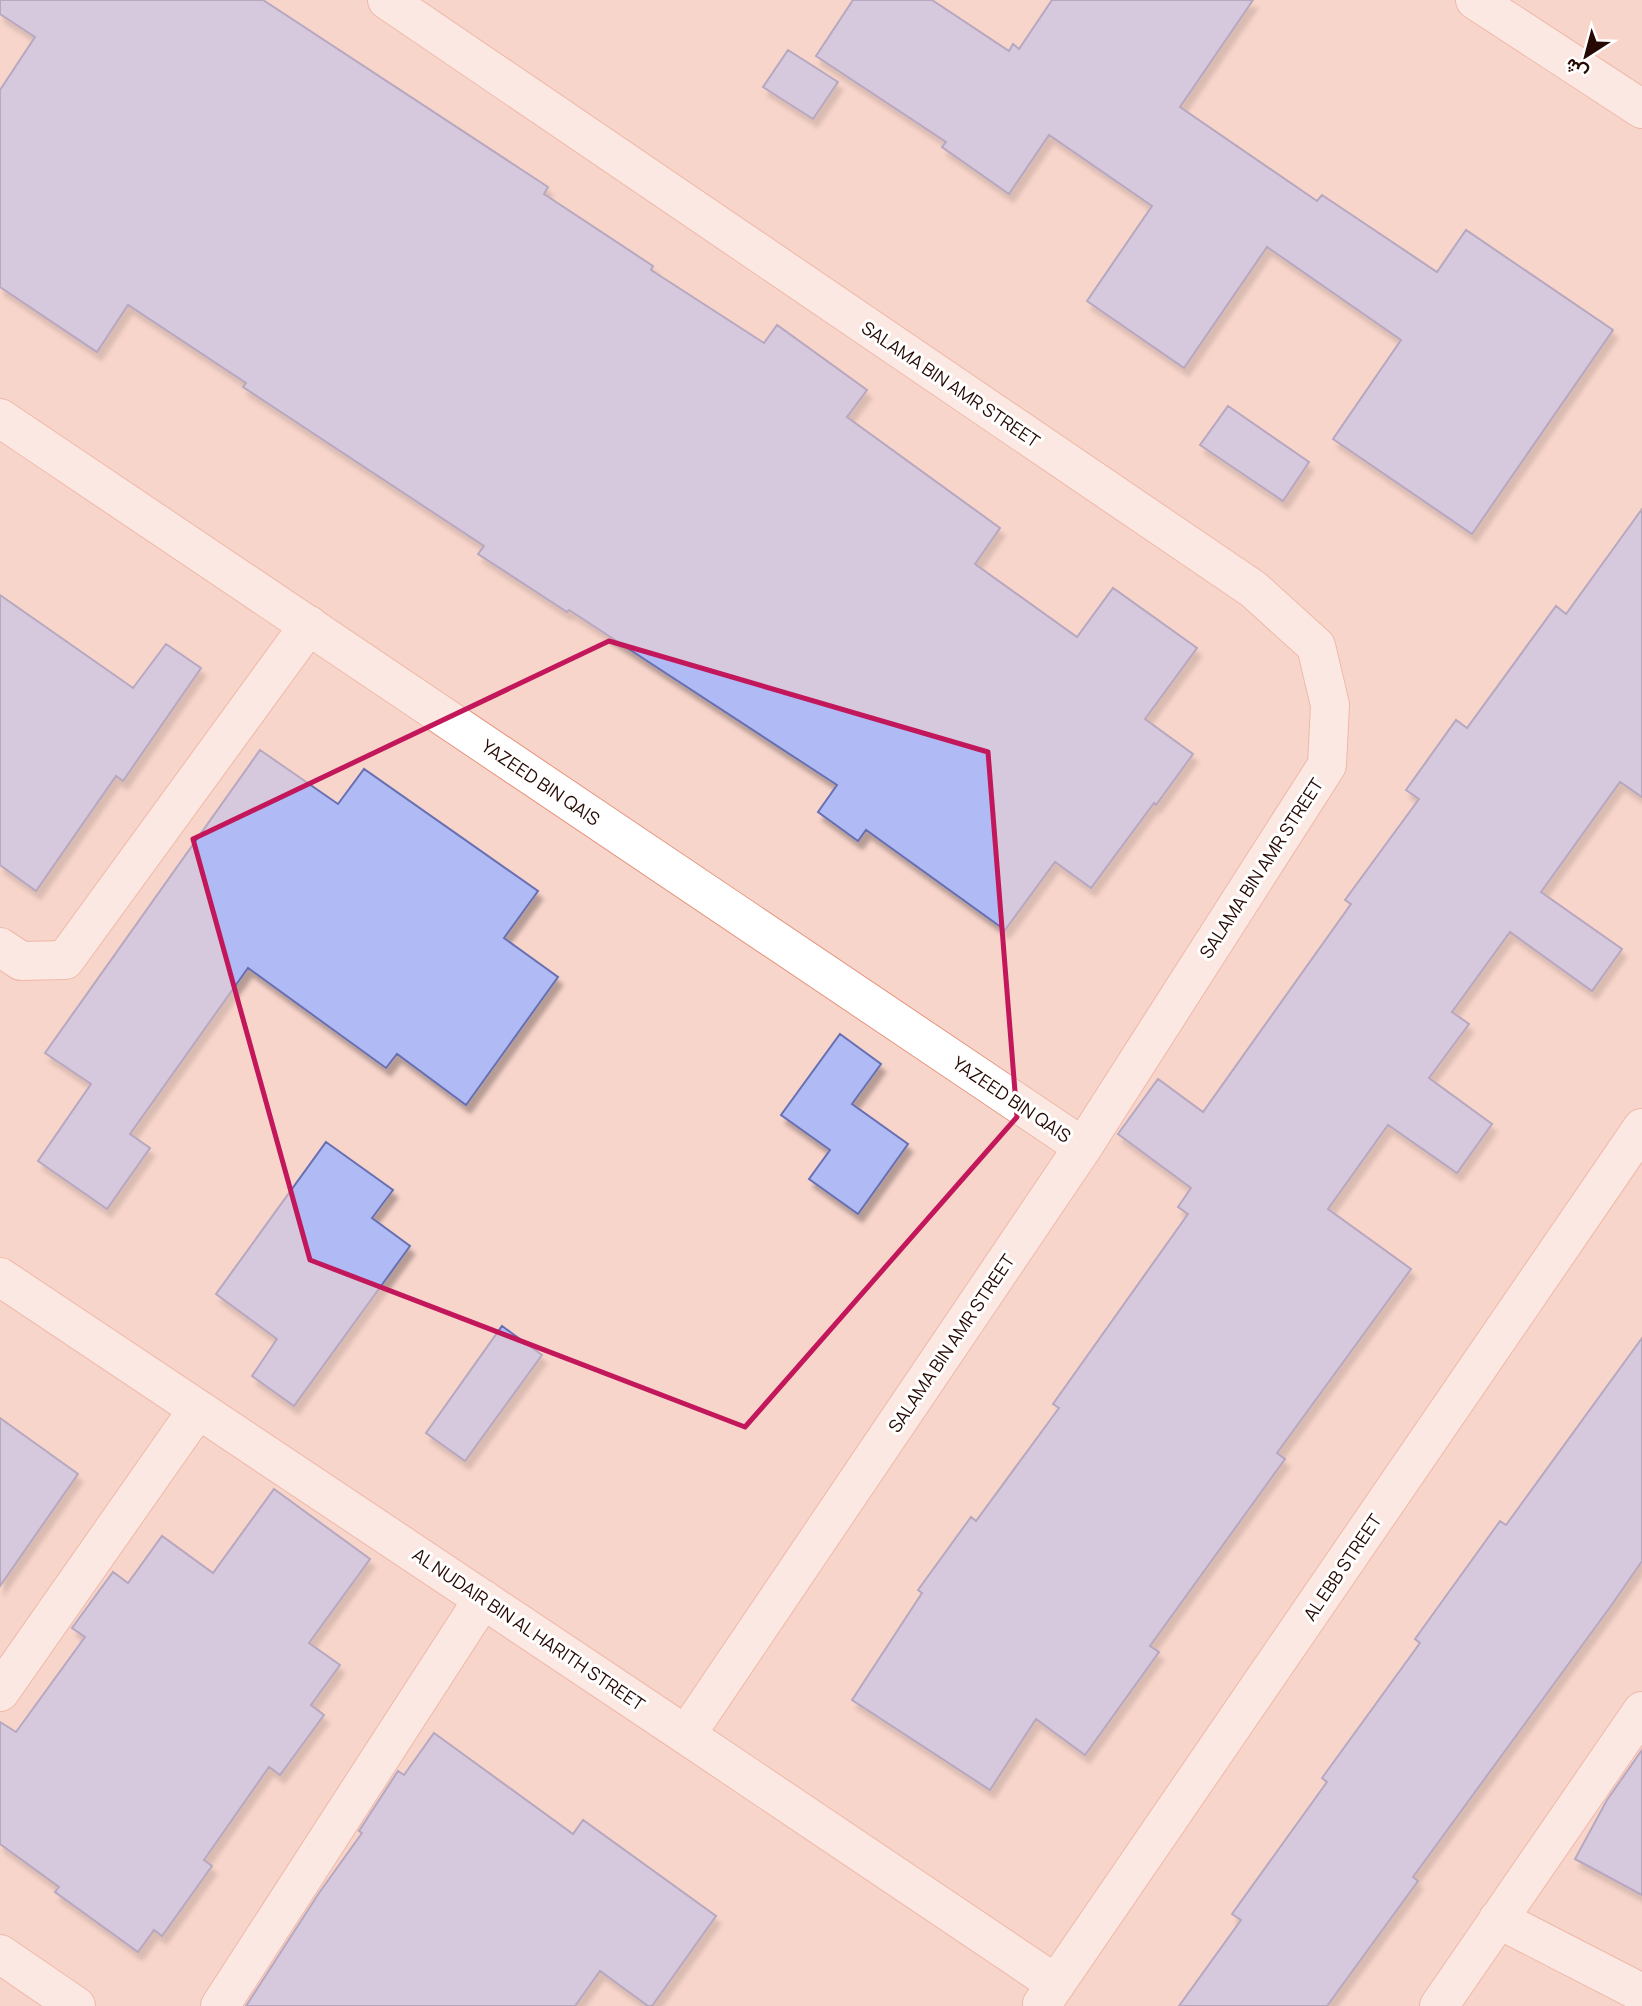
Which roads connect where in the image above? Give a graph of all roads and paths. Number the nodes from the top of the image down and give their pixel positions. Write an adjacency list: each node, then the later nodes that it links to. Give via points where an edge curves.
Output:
1 (387, 0): 8 (street, SALAMA BIN AMR STREET, via 1253,589 1316,646 1330,705 1327,765)
2 (1475, 0): 3 (street)
3 (1642, 109)
4 (0, 418): 5 (street, YAZEED BIN QAIS)
5 (309, 625): 6 (street, via 65,960 21,961); 8 (street, YAZEED BIN QAIS)
6 (0, 947)
7 (1642, 1128): 18 (street, AL EBB STREET)
8 (1083, 1147): 14 (street, SALAMA BIN AMR STREET)
9 (0, 1277): 10 (street, AL NUDAIR BIN AL HARITH STREET)
10 (198, 1409): 11 (street, AL NUDAIR BIN AL HARITH STREET); 12 (street)
11 (483, 1599): 14 (street, AL NUDAIR BIN AL HARITH STREET); 20 (street)
12 (0, 1692)
13 (1642, 1711): 15 (street)
14 (686, 1735): 18 (street, AL NUDAIR BIN AL HARITH STREET)
15 (1498, 1919): 17 (street); 21 (street)
16 (0, 1954): 19 (street)
17 (1642, 1993)
18 (1049, 1995)
19 (76, 2006)
20 (220, 2006)
21 (1439, 2006)

